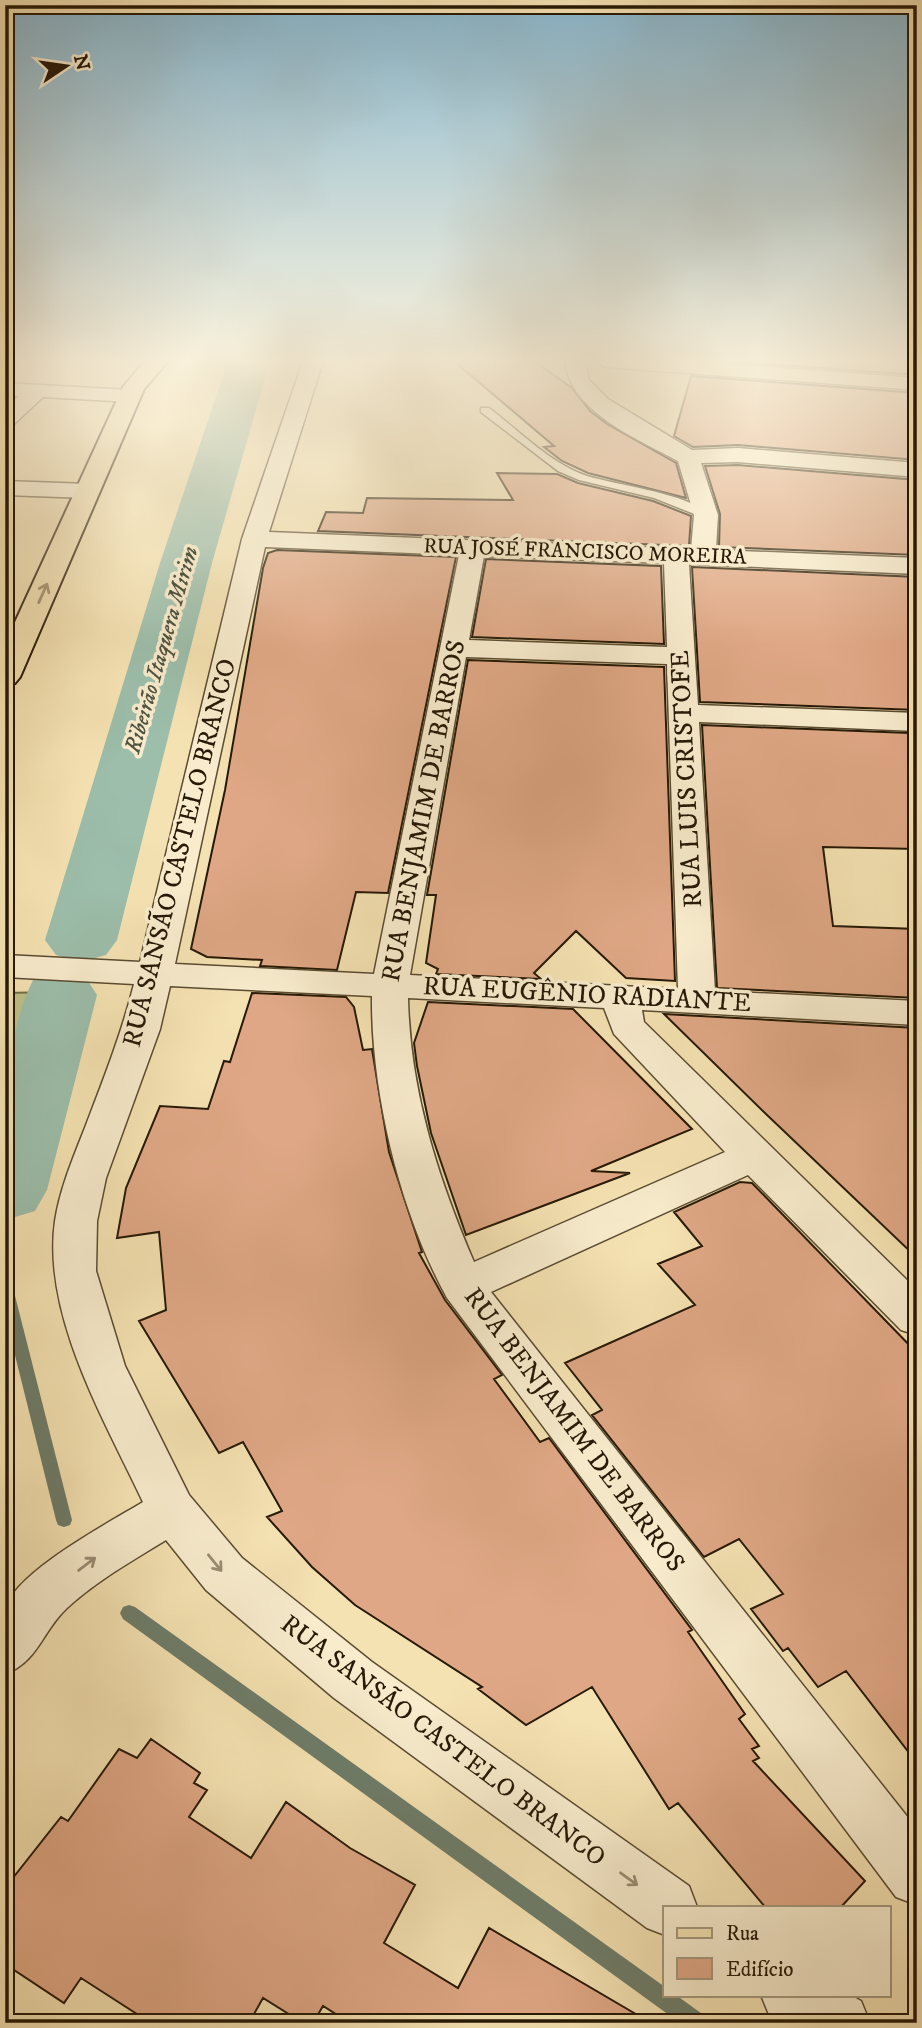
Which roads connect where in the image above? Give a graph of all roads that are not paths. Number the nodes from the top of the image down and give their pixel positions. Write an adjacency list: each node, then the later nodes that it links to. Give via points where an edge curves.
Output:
1 (104, 456): 9 (main road)
2 (282, 456): 11 (street, RUA SANSÃO CASTELO BRANCO)
3 (545, 456): 10 (lane, via 583,478 658,496)
4 (722, 456): 6 (street)
5 (746, 456): 7 (street)
6 (688, 457): 10 (street)
7 (917, 470)
8 (5, 488): 9 (street)
9 (88, 491): 15 (main road, one-way to 9)
10 (706, 515): 13 (street, RUA LUIS CRISTOFE)
11 (254, 539): 12 (street, RUA JOSÉ FRANCISCO MOREIRA); 22 (street, RUA SANSÃO CASTELO BRANCO, via 191,824)
12 (473, 548): 13 (street, RUA JOSÉ FRANCISCO MOREIRA); 16 (street, RUA BENJAMIM DE BARROS)
13 (690, 556): 14 (street, RUA JOSÉ FRANCISCO MOREIRA); 17 (street, RUA LUIS CRISTOFE)
14 (917, 566)
15 (13, 642): 18 (main road)
16 (455, 648): 17 (street); 23 (street, RUA BENJAMIM DE BARROS)
17 (681, 656): 19 (street, RUA LUIS CRISTOFE)
18 (5, 677)
19 (685, 713): 20 (street); 25 (street, RUA LUIS CRISTOFE)
20 (917, 722)
21 (15, 966): 22 (street, RUA EUGÊNIO RADIANTE)
22 (139, 972): 23 (street, RUA EUGÊNIO RADIANTE); 30 (street, RUA SANSÃO CASTELO BRANCO, via 141,1029 86,1178 76,1221 74,1271 102,1366)
23 (390, 984): 24 (street, RUA EUGÊNIO RADIANTE); 28 (street, RUA BENJAMIM DE BARROS, via 388,1025 398,1102 425,1197)
24 (620, 997): 25 (street, RUA EUGÊNIO RADIANTE); 27 (street, via 628,1026)
25 (697, 1002): 26 (street, RUA EUGÊNIO RADIANTE)
26 (917, 1013)
27 (753, 1156): 28 (street); 29 (street)
28 (462, 1286): 32 (street, RUA BENJAMIM DE BARROS)
29 (917, 1318)
30 (172, 1510): 31 (street, one-way to 30, via 50,1591); 33 (street, RUA SANSÃO CASTELO BRANCO, one-way to 33, via 224,1574 353,1680)
31 (5, 1650)
32 (917, 1876)
33 (667, 1906)
34 (794, 1996): 35 (street)
35 (839, 2023)

